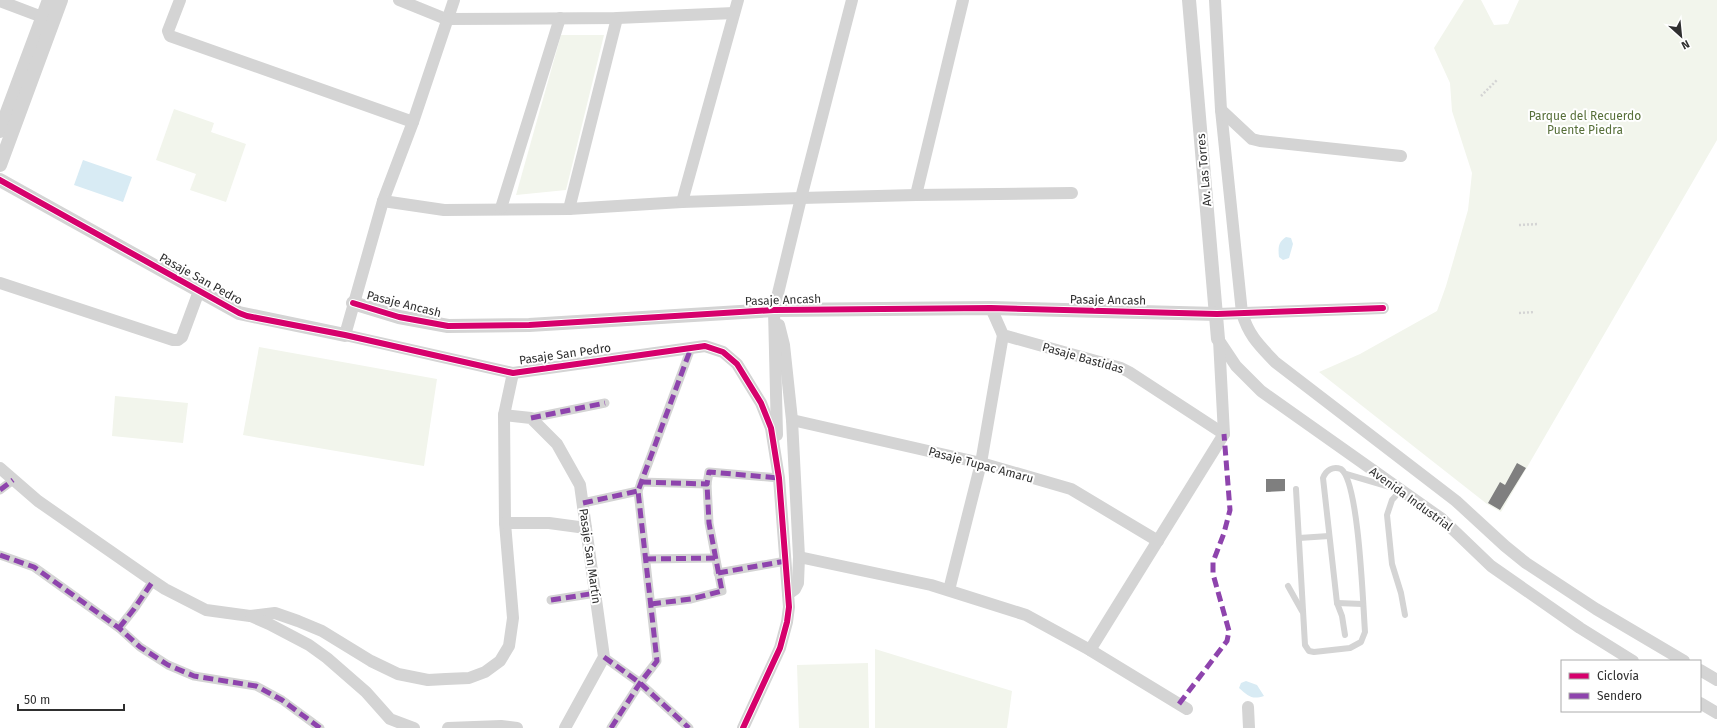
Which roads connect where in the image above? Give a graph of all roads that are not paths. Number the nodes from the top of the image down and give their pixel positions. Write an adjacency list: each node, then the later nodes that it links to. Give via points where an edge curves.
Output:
1 (49, 0): 15 (street)
2 (61, 0): 15 (street)
3 (180, 0): 18 (street, via 168,31 170,36)
4 (399, 0): 16 (street)
5 (454, 0): 16 (street)
6 (738, 0): 12 (street)
7 (852, 0): 25 (street)
8 (963, 0): 24 (street)
9 (1189, 0): 37 (street, Av. Las Torres)
10 (1215, 0): 17 (street, Av. Las Torres)
11 (0, 1): 15 (street)
12 (734, 13): 14 (street); 27 (street)
13 (560, 18): 14 (street); 16 (street); 28 (street)
14 (617, 18): 29 (street)
15 (48, 19): 19 (street); 21 (street)
16 (446, 19): 18 (street)
17 (1222, 110): 20 (street, via 1252,139); 36 (street, Av. Las Torres)
18 (413, 122): 26 (street)
19 (0, 131)
20 (1401, 156)
21 (0, 165)
22 (0, 180): 31 (street, Pasaje San Pedro)
23 (1072, 193): 24 (street)
24 (916, 195): 25 (street)
25 (801, 198): 27 (street); 35 (street)
26 (383, 201): 28 (street, via 444,210); 32 (street)
27 (682, 202): 29 (street)
28 (501, 208): 29 (street)
29 (569, 209)
30 (0, 283): 31 (street, via 173,340 182,337)
31 (199, 291): 38 (street, Pasaje San Pedro, via 247,316)
32 (353, 303): 35 (street, Pasaje Ancash, via 399,317 448,326 530,325); 38 (street)
33 (991, 308): 35 (street, Pasaje Ancash); 37 (street, Pasaje Ancash); 39 (street)
34 (1383, 308): 36 (street)
35 (774, 310): 46 (street, via 784,340); 48 (street)
36 (1242, 313): 37 (street); 88 (street, Av. Las Torres, via 1247,329 1275,362 1456,500 1504,546 1596,609)
37 (1217, 314): 40 (street, Av. Las Torres)
38 (345, 335): 42 (street, Pasaje San Pedro)
39 (1003, 335): 47 (street, Pasaje Bastidas, via 1121,368); 49 (street)
40 (1218, 339): 47 (street); 58 (street, Avenida Industrial, via 1236,366 1261,391)
41 (691, 348): 42 (street, Pasaje San Pedro); 48 (street, Pasaje San Pedro, via 705,346 724,352 737,364 761,404 771,428); 55 (street)
42 (513, 373): 44 (street)
43 (605, 403): 45 (street)
44 (504, 414): 45 (street); 60 (street)
45 (532, 418): 59 (street, Pasaje San Martín, via 557,444 580,485)
46 (792, 420): 49 (street, Pasaje Tupac Amaru); 66 (street)
47 (1224, 434): 64 (street)
48 (777, 461): 52 (street, Pasaje San Pedro)
49 (981, 463): 64 (street, Pasaje Tupac Amaru, via 1078,492); 73 (street)
50 (0, 468): 53 (street)
51 (1346, 474): 58 (lane); 62 (lane, via 1341,469 1333,468 1323,478); 79 (lane, via 1355,506)
52 (779, 478): 54 (street, via 709,472); 69 (street, Pasaje San Pedro)
53 (13, 480): 56 (street); 71 (street, via 38,501)
54 (707, 484): 55 (street); 67 (street, via 709,523)
55 (640, 487): 59 (street); 68 (street)
56 (0, 490)
57 (1296, 490): 63 (lane)
58 (1401, 490): 81 (lane, via 1392,500 1387,515 1392,564); 87 (street, Avenida Industrial, via 1442,519 1491,566 1580,628)
59 (583, 503): 61 (street, Pasaje San Martín)
60 (504, 523): 61 (street, via 549,523); 82 (street, via 513,618 509,646 500,661 485,672 469,678 428,680 398,674 322,631 298,621 275,613)
61 (586, 528): 74 (street, Pasaje San Martín)
62 (1329, 536): 63 (lane); 77 (lane)
63 (1299, 538): 80 (lane)
64 (1158, 541): 85 (street)
65 (0, 555): 83 (street, via 34,567)
66 (799, 557): 73 (street); 75 (street, via 798,583)
67 (715, 558): 68 (street); 70 (street)
68 (646, 559): 78 (street)
69 (786, 561): 70 (street); 75 (street, Pasaje San Pedro)
70 (718, 573): 78 (street, via 722,591 691,599)
71 (153, 581): 82 (street, via 206,610); 83 (street)
72 (1288, 586): 80 (lane)
73 (949, 590): 85 (street, via 1026,614)
74 (596, 593): 76 (street); 86 (street, Pasaje San Martín)
75 (788, 594): 103 (street, Pasaje San Pedro, via 787,622 780,648)
76 (551, 600)
77 (1337, 603): 79 (lane); 84 (lane)
78 (651, 604): 91 (street, via 657,661)
79 (1363, 604): 80 (lane, via 1365,632 1361,642 1350,648 1314,652 1307,648)
80 (1303, 612)
81 (1405, 615)
82 (250, 616): 97 (street, via 321,654 366,692 390,719)
83 (119, 628): 96 (street, via 140,647 168,665 194,676 256,686 282,700)
84 (1345, 635)
85 (1090, 650): 94 (street)
86 (604, 657): 91 (street); 100 (street)
87 (1631, 660)
88 (1682, 660)
89 (1701, 671): 90 (street)
90 (1717, 680)
91 (640, 684): 101 (street); 102 (street)
92 (1701, 704): 95 (street)
93 (1248, 707): 104 (street)
94 (1187, 709)
95 (1717, 713)
96 (320, 728)
97 (414, 728)
98 (448, 728): 99 (street)
99 (517, 728)
100 (565, 728)
101 (612, 728)
102 (689, 728)
103 (743, 728)
104 (1249, 728)

